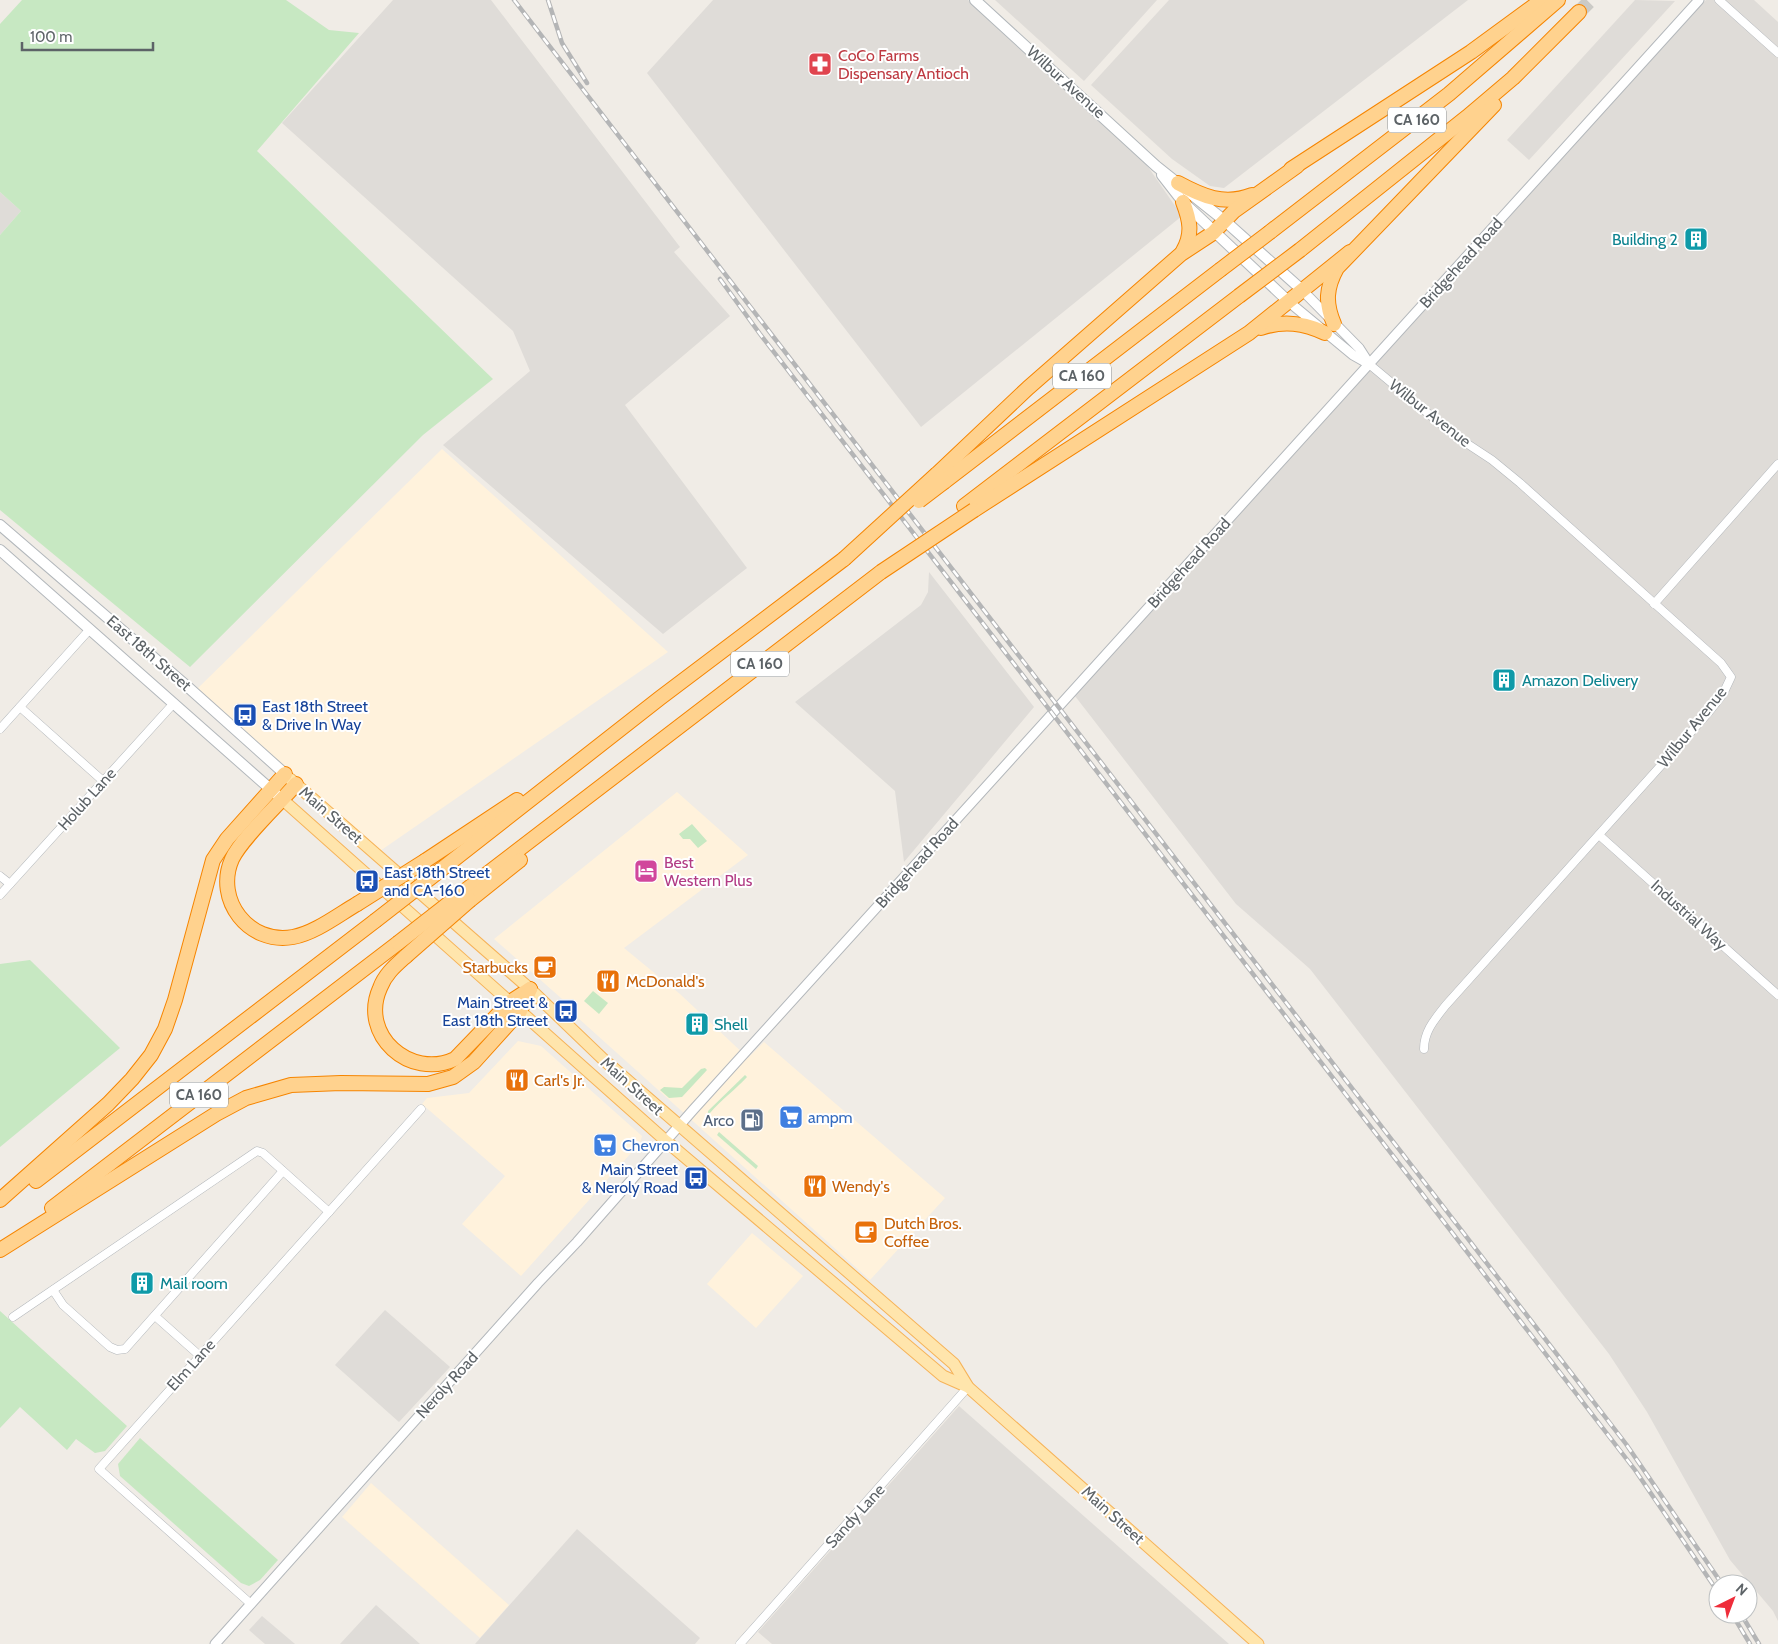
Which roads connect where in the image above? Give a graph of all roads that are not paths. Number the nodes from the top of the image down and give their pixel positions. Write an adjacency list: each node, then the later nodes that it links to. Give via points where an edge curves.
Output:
1 (975, 0): 9 (main road, Wilbur Avenue)
2 (1542, 0): 10 (highway, via 1471,52)
3 (1558, 0): 23 (highway, CA 160, bridge, via 1449,94)
4 (1699, 0): 21 (street, Bridgehead Road)
5 (1719, 0): 7 (street)
6 (1579, 12): 8 (highway, CA 160)
7 (1778, 53)
8 (1513, 78): 15 (highway, via 1497,101); 24 (highway, CA 160, bridge, via 1434,145)
9 (1156, 166): 11 (main road, Wilbur Avenue); 12 (main road, Wilbur Avenue)
10 (1297, 166): 11 (highway, via 1251,195 1230,201 1208,197); 13 (highway)
11 (1178, 182): 13 (main road, Wilbur Avenue)
12 (1183, 202): 14 (main road, Wilbur Avenue); 16 (highway, via 1191,227)
13 (1225, 221): 14 (highway); 17 (main road, Wilbur Avenue)
14 (1214, 233): 16 (highway); 18 (main road, Wilbur Avenue)
15 (1350, 252): 17 (highway); 19 (highway, via 1328,286)
16 (1181, 254): 23 (highway, via 1028,388)
17 (1302, 290): 18 (highway); 19 (street, Wilbur Avenue)
18 (1289, 302): 19 (street, Wilbur Avenue); 20 (highway)
19 (1330, 328): 20 (highway, via 1283,323); 21 (street, Wilbur Avenue, via 1353,355)
20 (1249, 333): 24 (highway)
21 (1369, 364): 27 (street, Wilbur Avenue, via 1454,435 1492,460); 47 (street, Bridgehead Road)
22 (1778, 464): 27 (street)
23 (941, 478): 29 (highway, CA 160, bridge, via 844,559)
24 (969, 508): 41 (highway, CA 160, bridge, via 640,757)
25 (0, 525): 33 (main road, East 18th Street)
26 (0, 550): 28 (main road, East 18th Street)
27 (1654, 604): 37 (street, Wilbur Avenue, via 1721,663 1730,677 1723,694 1708,713)
28 (90, 629): 30 (main road, East 18th Street); 31 (street)
29 (660, 698): 36 (highway, bridge, via 637,708 528,793 357,904 294,937 268,936 247,925 238,915 227,880 233,857); 51 (highway, CA 160, bridge)
30 (174, 703): 34 (street, Holub Lane); 35 (main road, East 18th Street)
31 (20, 707): 32 (street); 34 (street)
32 (0, 729)
33 (291, 779): 35 (highway); 36 (highway); 42 (main road, Main Street)
34 (102, 781): 39 (street, Holub Lane)
35 (272, 790): 36 (main road, East 18th Street); 50 (highway, via 212,860 175,1000 165,1029 151,1054 108,1104)
36 (283, 800): 44 (main road, Main Street)
37 (1600, 835): 43 (street, Industrial Way); 45 (street, Wilbur Avenue, via 1441,1011 1431,1024)
38 (0, 876): 39 (street)
39 (10, 884): 40 (street, Holub Lane)
40 (0, 895)
41 (466, 897): 44 (highway, bridge, via 385,978 379,989 375,1011 381,1034 396,1053 406,1059 431,1066 444,1064 455,1059); 53 (highway, CA 160, bridge, via 398,943)
42 (530, 989): 44 (highway); 47 (main road, Main Street)
43 (1778, 995)
44 (515, 1006): 48 (main road, Main Street); 53 (highway, via 474,1062 453,1077 440,1082 414,1084 307,1084 276,1088 246,1098)
45 (1424, 1049)
46 (421, 1110): 52 (street, Elm Lane)
47 (679, 1126): 48 (street, Neroly Road); 58 (main road, Main Street, via 954,1364)
48 (666, 1141): 58 (main road, Main Street, via 943,1376); 59 (street, Neroly Road)
49 (283, 1171): 52 (street); 54 (street, via 263,1153 250,1153); 55 (street)
50 (0, 1200)
51 (0, 1208)
52 (329, 1212): 57 (street, Elm Lane)
53 (0, 1249)
54 (53, 1290): 55 (street, via 63,1305 117,1350 125,1349); 56 (street)
55 (155, 1316): 57 (street)
56 (13, 1317)
57 (200, 1356): 59 (street, Elm Lane, via 99,1469)
58 (968, 1387): 61 (street, Sandy Lane); 62 (main road, Main Street)
59 (251, 1604): 60 (street, Neroly Road)
60 (215, 1644)
61 (740, 1644)
62 (1258, 1644)

